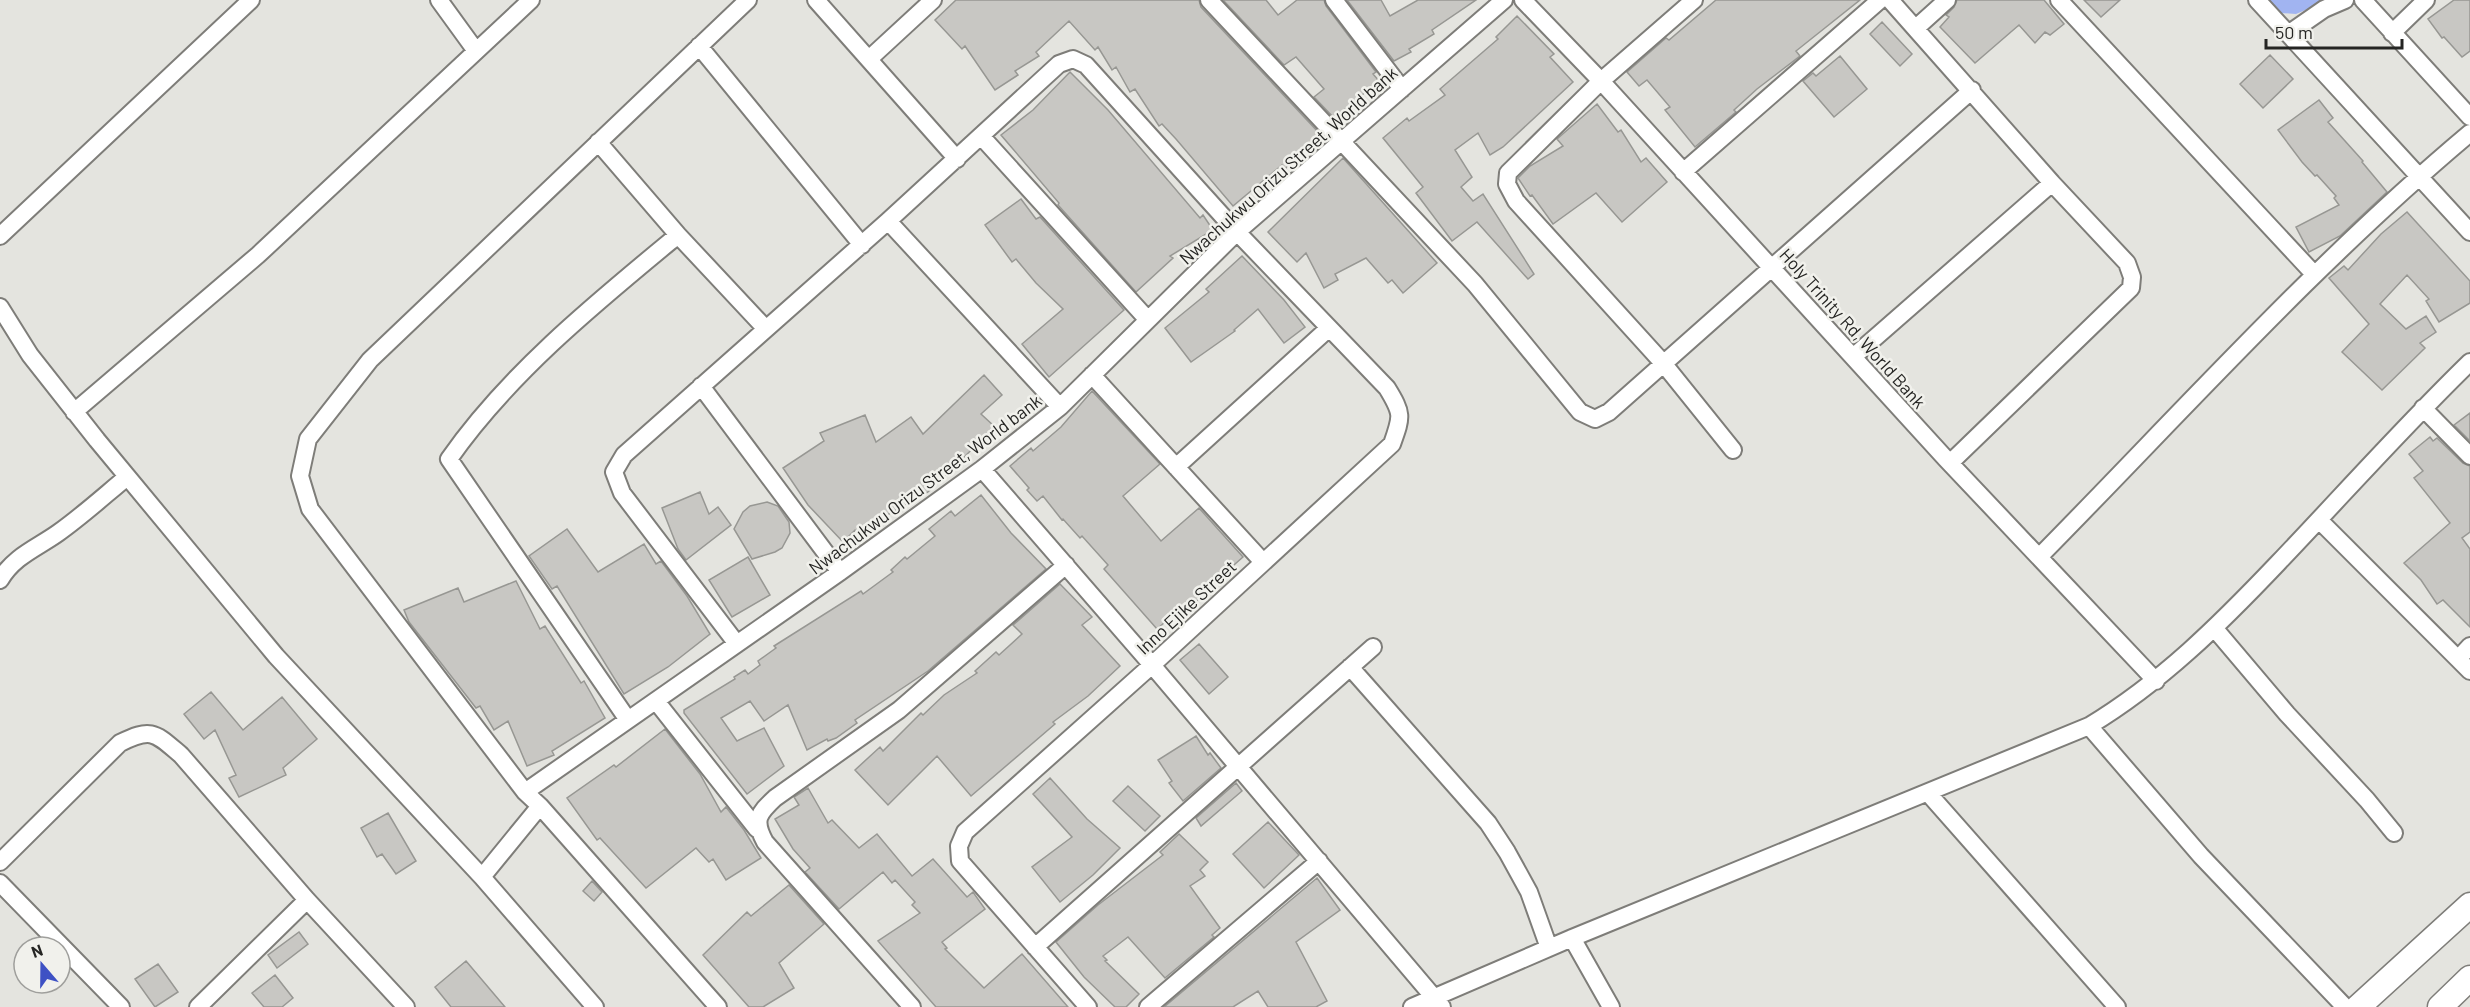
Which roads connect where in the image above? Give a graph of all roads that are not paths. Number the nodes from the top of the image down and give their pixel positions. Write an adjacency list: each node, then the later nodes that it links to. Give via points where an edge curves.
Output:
1 (251, 0): 42 (street)
2 (439, 0): 24 (street)
3 (531, 0): 24 (street)
4 (748, 0): 23 (street)
5 (816, 0): 25 (street)
6 (933, 0): 25 (street)
7 (1209, 0): 33 (street)
8 (1335, 0): 27 (street)
9 (1504, 0): 27 (street, Nwachukwu Orizu Street, World bank)
10 (1523, 0): 26 (street, Holy Trinity Rd, World Bank)
11 (1694, 0): 26 (street)
12 (1880, 0): 35 (street)
13 (1890, 0): 20 (street)
14 (1947, 0): 20 (street)
15 (2059, 0): 45 (street)
16 (2257, 0): 22 (street)
17 (2346, 0): 22 (street, via 2324,9)
18 (2363, 0): 21 (street)
19 (2426, 0): 21 (street)
20 (1916, 28): 28 (street)
21 (2392, 33): 29 (street)
22 (2288, 34): 36 (street)
23 (699, 46): 32 (street); 43 (street)
24 (476, 51): 57 (street, via 258,255)
25 (869, 59): 34 (street)
26 (1601, 81): 35 (street, Holy Trinity Rd, World Bank); 52 (street, via 1508,173 1507,184 1516,201)
27 (1402, 89): 33 (street, Nwachukwu Orizu Street, World bank)
28 (1972, 90): 37 (street); 44 (street)
29 (2470, 117)
30 (2470, 133): 36 (street)
31 (981, 136): 34 (street, Inno Ejike Street); 39 (street, Inno Ejike Street, via 1059,64 1073,59 1086,64); 47 (street)
32 (598, 142): 41 (street); 82 (street, via 370,360 308,439 300,476 310,510)
33 (1341, 142): 39 (street, Nwachukwu Orizu Street, World bank); 52 (street, via 1475,284 1580,412 1595,418 1609,412)
34 (957, 159): 38 (street, Inno Ejike Street)
35 (1683, 172): 44 (street, Holy Trinity Rd, World Bank)
36 (2419, 175): 40 (street); 45 (street)
37 (2052, 183): 50 (street); 60 (street, via 2127,262 2131,288)
38 (888, 221): 43 (street, Inno Ejike Street); 55 (street)
39 (1238, 232): 47 (street, Nwachukwu Orizu Street, World bank); 48 (street, Inno Ejike Street)
40 (2470, 232)
41 (678, 235): 49 (street); 79 (street, via 611,290 518,377 449,459)
42 (0, 236)
43 (862, 245): 49 (street, Inno Ejike Street)
44 (1771, 267): 50 (street, Holy Trinity Rd, World Bank); 52 (street)
45 (2314, 274): 65 (street)
46 (0, 307): 57 (street, via 30,355)
47 (1148, 320): 53 (street, Nwachukwu Orizu Street, World bank)
48 (1329, 328): 61 (street); 66 (street, Inno Ejike Street, via 1387,388 1401,420 1392,444)
49 (766, 329): 54 (street, Inno Ejike Street)
50 (1853, 357): 60 (street, Holy Trinity Rd, World Bank)
51 (2470, 362): 56 (street)
52 (1663, 363): 58 (street)
53 (1092, 375): 55 (street, Nwachukwu Orizu Street, World bank); 61 (street)
54 (702, 386): 68 (street); 71 (street, Inno Ejike Street, via 624,455 614,472 622,493)
55 (1060, 407): 62 (street, Nwachukwu Orizu Street, World bank)
56 (2423, 408): 59 (street); 64 (street)
57 (74, 412): 63 (street)
58 (1733, 450)
59 (2470, 456)
60 (1950, 463): 65 (street, Holy Trinity Rd, World Bank)
61 (1176, 467): 66 (street)
62 (982, 469): 67 (street); 68 (street, Nwachukwu Orizu Street, World bank)
63 (127, 477): 69 (street, via 57,534 27,551); 89 (street, via 276,656)
64 (2319, 520): 70 (street); 75 (street)
65 (2040, 556): 77 (street, Holy Trinity Rd, World Bank)
66 (1263, 562): 74 (street, Inno Ejike Street)
67 (1066, 565): 74 (street); 85 (street, via 899,710 775,798 759,813)
68 (840, 572): 71 (street, Nwachukwu Orizu Street, World bank)
69 (0, 580)
70 (2215, 629): 77 (street); 86 (street)
71 (737, 644): 78 (street, Nwachukwu Orizu Street, World bank)
72 (2470, 646): 75 (street)
73 (1373, 647): 76 (street)
74 (1152, 665): 81 (street); 94 (street, Inno Ejike Street, via 965,832 959,846 960,861)
75 (2464, 665)
76 (1350, 667): 81 (street); 95 (street, via 1488,823 1529,892)
77 (2156, 681): 80 (street)
78 (656, 701): 79 (street, Nwachukwu Orizu Street, World bank); 85 (street)
79 (628, 720): 82 (street, Nwachukwu Orizu Street, World bank)
80 (2089, 726): 83 (street); 109 (street, via 2201,856)
81 (1238, 766): 87 (street); 94 (street)
82 (525, 792): 84 (street)
83 (1928, 793): 93 (street); 108 (street)
84 (540, 806): 89 (street); 102 (street)
85 (758, 829): 103 (street, via 765,842)
86 (2394, 833)
87 (1319, 861): 97 (street); 105 (street)
88 (0, 862): 91 (street, via 120,743 139,734 156,735 181,754)
89 (482, 878): 101 (street)
90 (0, 883): 98 (street)
91 (307, 900): 99 (street); 100 (street)
92 (2470, 905): 110 (main road)
93 (1572, 938): 95 (street); 107 (street)
94 (1035, 947): 104 (street, Inno Ejike Street)
95 (1549, 948): 97 (street)
96 (2467, 987): 111 (main road)
97 (1438, 1002): 106 (street)
98 (121, 1007)
99 (198, 1007)
100 (406, 1007)
101 (595, 1007)
102 (718, 1007)
103 (912, 1007)
104 (1088, 1007)
105 (1148, 1007)
106 (1412, 1007)
107 (1611, 1007)
108 (2117, 1007)
109 (2345, 1007)
110 (2358, 1007)
111 (2440, 1007)

